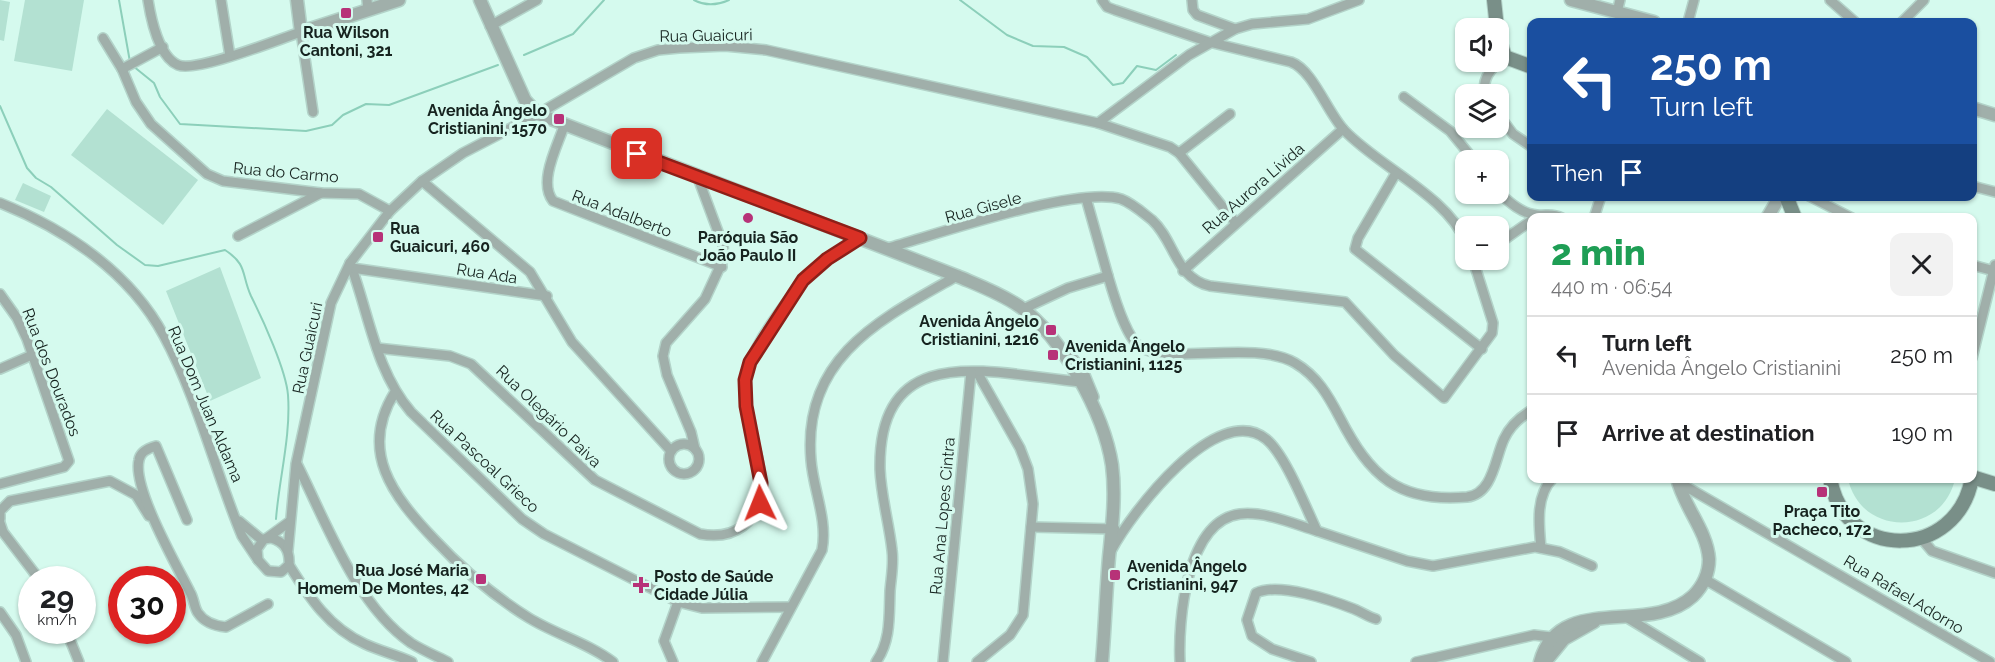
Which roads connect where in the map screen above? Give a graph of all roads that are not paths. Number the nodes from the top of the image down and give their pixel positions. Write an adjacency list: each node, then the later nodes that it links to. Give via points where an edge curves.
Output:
1 (148, 0): 29 (street)
2 (221, 0): 30 (street)
3 (297, 0): 26 (street)
4 (399, 0): 16 (street)
5 (480, 0): 24 (street)
6 (537, 0): 24 (street)
7 (1102, 0): 28 (street, via 1107,7)
8 (1337, 0): 18 (street)
9 (1359, 0): 18 (street)
10 (1494, 0): 19 (main road)
11 (1571, 0): 17 (street)
12 (1694, 0): 21 (street)
13 (1830, 0): 22 (street)
14 (1924, 0): 23 (street)
15 (1192, 3): 25 (street, via 1197,15)
16 (368, 5): 26 (street)
17 (1618, 6): 20 (street)
18 (1334, 11): 25 (street, via 1294,22)
19 (1496, 18)
20 (1645, 18)
21 (1689, 18)
22 (1850, 18)
23 (1906, 18)
24 (490, 26): 37 (street, via 525,100)
25 (1234, 29): 28 (street)
26 (301, 32): 30 (street); 36 (street)
27 (103, 38): 33 (street, Rua do Carmo)
28 (1209, 42): 40 (street); 42 (street, via 1298,64)
29 (163, 47): 30 (street, via 176,65 192,67); 33 (street)
30 (230, 56)
31 (1509, 58): 32 (main road)
32 (1527, 65)
33 (122, 69): 52 (street, Rua do Carmo, via 136,102 151,124 204,173 223,182)
34 (1404, 97): 45 (street, via 1450,131)
35 (1977, 109): 39 (street)
36 (313, 112)
37 (538, 114): 40 (street, Rua Guaicuri, via 647,53 725,46 788,54); 41 (street); 49 (street, Rua Guaicuri, via 463,153)
38 (1230, 114): 46 (street)
39 (1995, 114)
40 (1098, 123): 46 (street, Rua Guaicuri)
41 (564, 126): 48 (street); 69 (street, Rua Adalberto, via 547,184 553,201)
42 (1343, 129): 47 (street); 60 (street, Rua Aurora Lívida)
43 (1509, 129): 44 (street)
44 (1527, 144)
45 (1466, 150)
46 (1179, 153): 60 (street)
47 (1396, 173): 61 (street); 80 (street, via 1355,249)
48 (698, 178): 65 (street); 69 (street, via 723,245)
49 (422, 181): 57 (street, Rua Guaicuri); 76 (street, via 523,264)
50 (1977, 187): 51 (street)
51 (1995, 192)
52 (321, 193): 57 (street, Rua do Carmo, via 359,194); 63 (street)
53 (1086, 198): 66 (street, Rua Gisele, via 1013,213); 72 (street, Rua Gisele, via 1119,199 1138,209 1162,231); 74 (street)
54 (1819, 201): 58 (street)
55 (1509, 202): 59 (street)
56 (0, 204): 98 (street, Rua Dom Juan Aldama, via 32,216 83,246 153,318 174,357)
57 (390, 211): 67 (street, Rua Guaicuri)
58 (1842, 213)
59 (1527, 214)
60 (1235, 222): 72 (street, Rua Aurora Lívida)
61 (1455, 224)
62 (1527, 224): 64 (street)
63 (238, 236)
64 (1509, 236)
65 (860, 238): 66 (street); 79 (street, Rua Olegário Paiva, via 803,280 750,362 745,380 746,406 761,483 760,503 750,521 729,534 700,534 607,489 471,364 450,356)
66 (888, 249): 73 (street)
67 (351, 266): 76 (street, Rua Ada); 79 (street, Rua Pascoal Grieco); 89 (street, Rua Guaicuri, via 331,303)
68 (1977, 266): 70 (street)
69 (722, 267): 87 (street, via 705,299 664,348 664,366 685,412)
70 (1994, 268): 78 (street)
71 (1477, 270): 80 (street, via 1493,323)
72 (1183, 271): 80 (street, via 1195,282 1210,286 1345,302 1394,355 1444,398)
73 (957, 276): 77 (street); 120 (street, via 893,312 857,339 824,380 814,407 810,456 824,541 812,573)
74 (1108, 276): 77 (street, via 1068,288); 86 (street, via 1132,338 1144,349 1265,353 1292,361 1311,374 1366,462 1389,483 1410,493 1469,496 1482,490 1504,438)
75 (0, 294): 81 (street, Rua dos Dourados, via 18,318)
76 (547, 297): 88 (street, via 572,342)
77 (1027, 307): 84 (street); 103 (street, via 1085,375 1109,434 1118,475 1118,516)
78 (1977, 333)
79 (377, 348): 85 (street, Rua Pascoal Grieco)
80 (1482, 349)
81 (32, 356): 82 (street); 96 (street, Rua dos Dourados, via 69,461 64,467)
82 (0, 369)
83 (974, 372): 84 (street); 104 (street, via 1008,424 1028,469 1032,486); 137 (street, via 924,378 896,399 884,421 880,468 893,565 888,633); 138 (street, Rua Ana Lopes Cintra)
84 (1081, 382): 105 (street, via 1102,426 1108,449 1114,495)
85 (395, 392): 118 (street, Rua Pascoal Grieco, via 522,519); 134 (street, via 382,418 379,447 390,487 403,506 485,590)
86 (1527, 413)
87 (694, 449): 88 (street, via 680,445); 88 (street, via 697,466 686,474 671,467)
88 (671, 451)
89 (297, 464): 101 (street, Rua Guaicuri); 125 (street, via 352,573 384,617)
90 (1977, 479): 97 (main road)
91 (1549, 483): 109 (street, via 1542,496)
92 (1678, 483): 117 (street, via 1705,544)
93 (1682, 483): 145 (street, Rua Rafael Adorno)
94 (1831, 483): 107 (main road, via 1844,513 1864,531 1888,541)
95 (1971, 483): 107 (main road, via 1957,514 1942,529)
96 (0, 484)
97 (1995, 484)
98 (236, 516): 108 (street, Rua Dom Juan Aldama, via 246,530); 112 (street, Rua Dom Juan Aldama, via 242,536)
99 (187, 520): 102 (street, via 156,446 141,454 138,464)
100 (0, 521): 102 (street, via 0,511 10,501 110,481 136,495); 114 (street, via 3,532)
101 (289, 522): 108 (street); 110 (street, Rua Guaicuri)
102 (154, 523): 119 (street, via 197,612 209,623 232,626)
103 (1125, 524): 105 (street); 106 (street, via 1196,451 1221,434 1240,430 1264,437 1276,450); 111 (street)
104 (1031, 527): 105 (street); 139 (street, via 1023,615 1010,635)
105 (1111, 531): 111 (street)
106 (1317, 531): 109 (street, via 1433,566 1528,547); 140 (street, via 1249,514 1233,515 1219,524 1199,548 1190,567)
107 (1921, 538): 116 (street, via 1932,551)
108 (264, 539): 110 (street, via 278,540); 112 (street, via 257,549)
109 (1541, 548): 115 (street)
110 (288, 550): 113 (street)
111 (1109, 554): 130 (street)
112 (258, 560): 113 (street, via 273,573)
113 (289, 565): 128 (street, via 309,598 341,629 364,644)
114 (29, 566)
115 (1592, 566)
116 (1995, 573)
117 (1706, 580): 122 (street, via 1688,601 1672,609); 144 (street)
118 (678, 602): 120 (street, Rua Pascoal Grieco, via 702,608); 135 (street, via 664,641)
119 (268, 604)
120 (792, 607): 136 (street)
121 (0, 612): 131 (street, via 16,635)
122 (1626, 618): 124 (street, via 1601,619); 143 (street)
123 (1376, 619): 141 (street, via 1352,608 1286,590 1264,589 1256,593 1247,620 1252,636 1272,649)
124 (1558, 638): 127 (street, via 1534,635); 129 (street)
125 (409, 642): 128 (street); 133 (street)
126 (72, 644): 132 (street)
127 (1447, 659): 142 (street)
128 (408, 660)
129 (1546, 660)
130 (1101, 661)
131 (26, 662)
132 (79, 662)
133 (448, 662)
134 (613, 662)
135 (673, 662)
136 (762, 662)
137 (876, 662)
138 (943, 662)
139 (977, 662)
140 (1180, 662)
141 (1311, 662)
142 (1416, 662)
143 (1700, 662)
144 (1846, 662)
145 (1990, 662)

